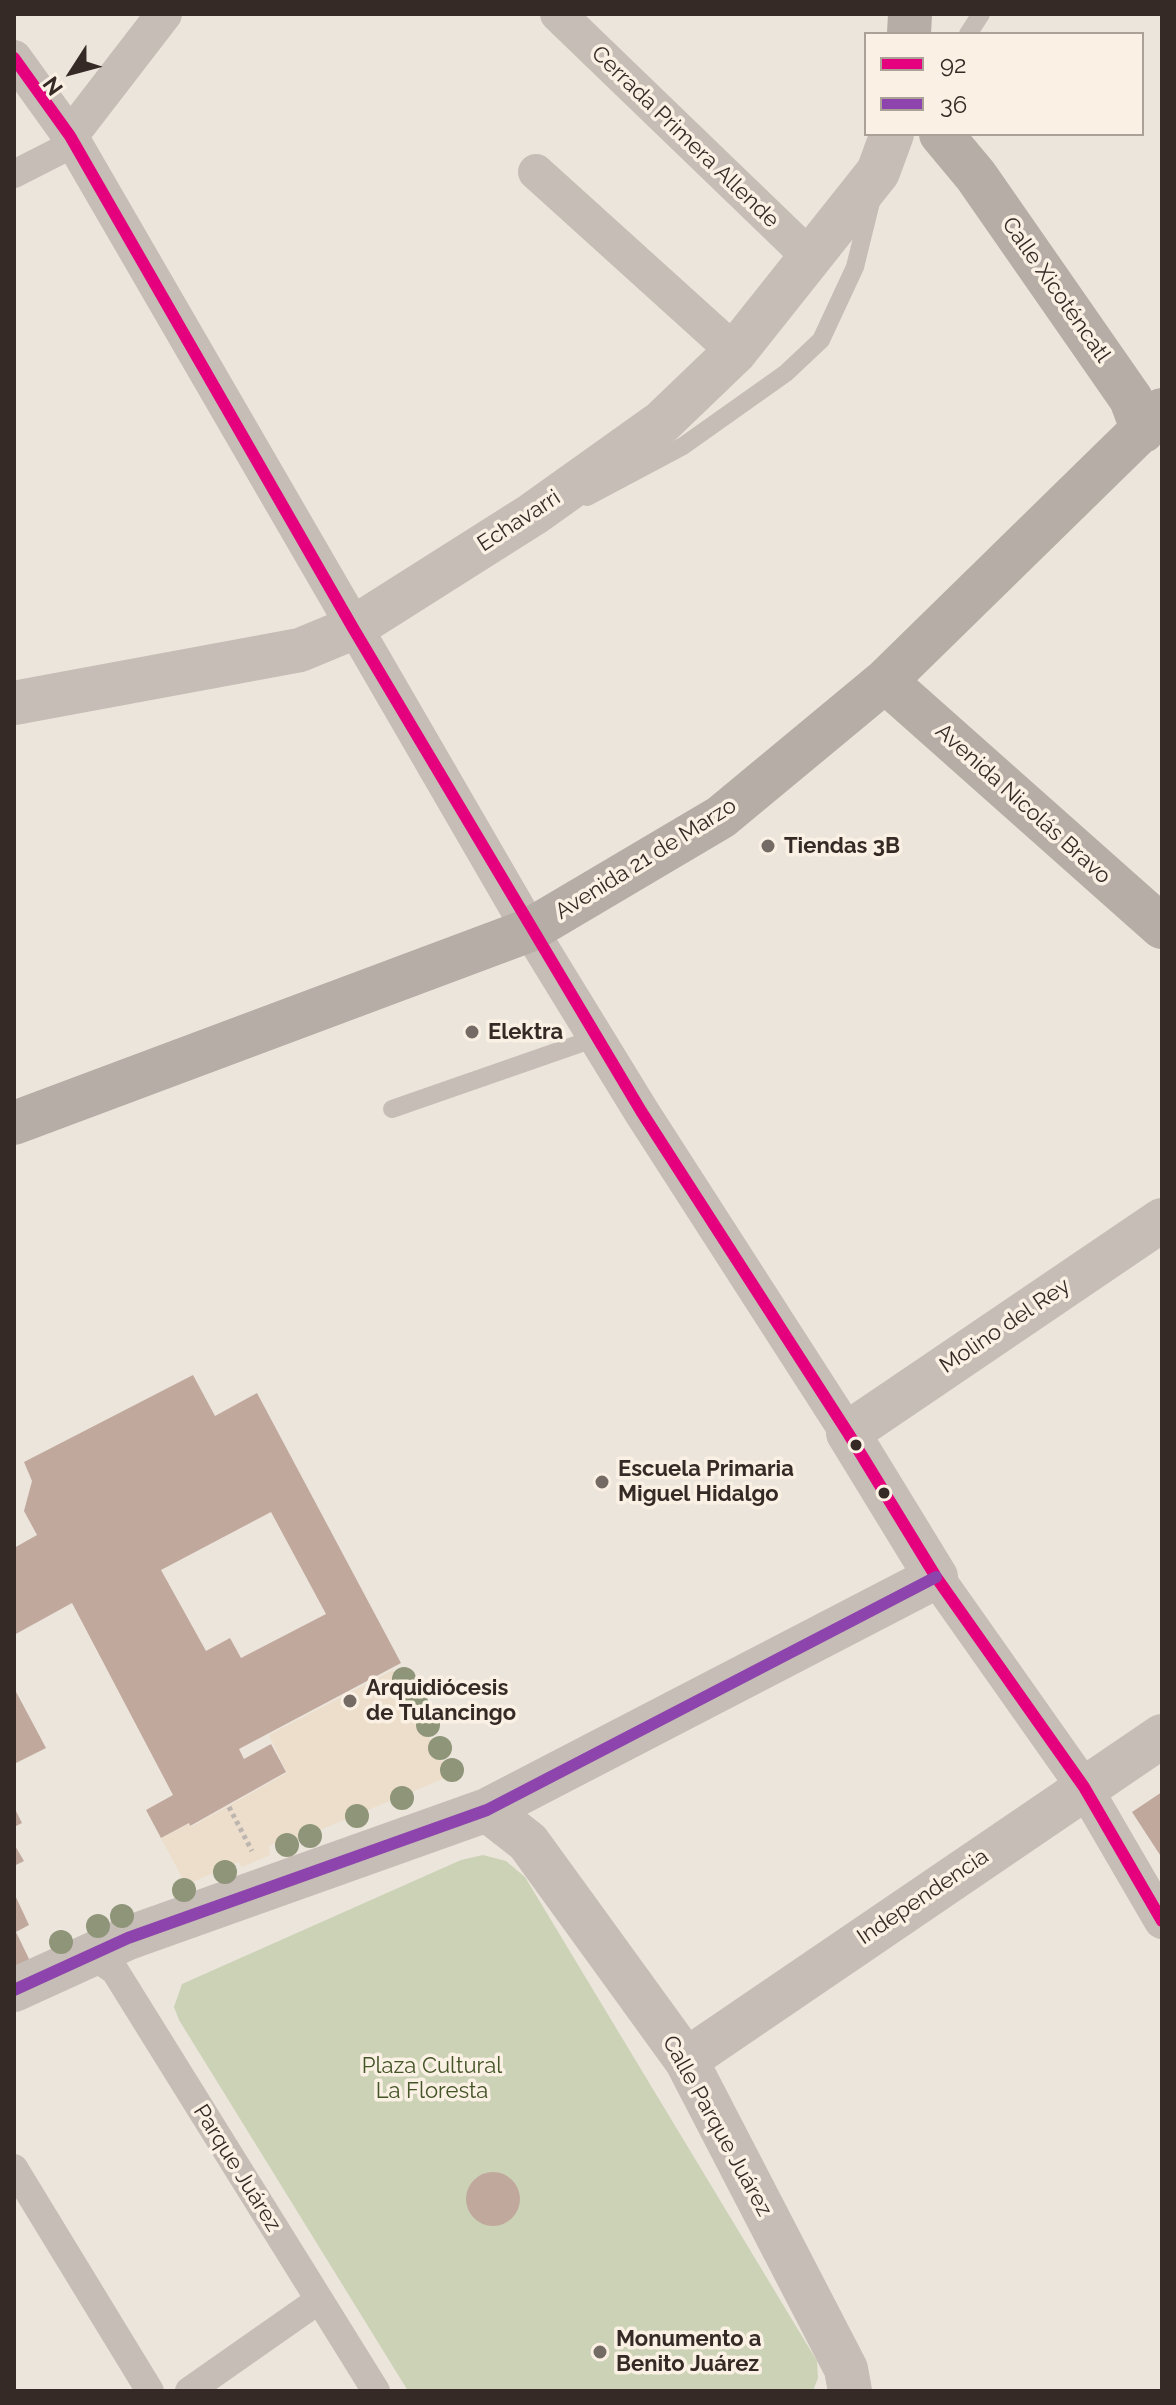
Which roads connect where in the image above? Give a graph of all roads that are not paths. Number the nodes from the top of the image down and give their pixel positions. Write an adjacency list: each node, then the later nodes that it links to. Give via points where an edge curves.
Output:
1 (164, 14): 7 (street)
2 (558, 14): 11 (street, Cerrada Primera Allende)
3 (981, 14): 4 (lane)
4 (969, 32)
5 (14, 58): 7 (street)
6 (943, 136): 13 (main road, Calle Xicoténcatl)
7 (71, 140): 10 (street); 15 (street)
8 (885, 153): 11 (street, Echavarri); 14 (lane, via 855,267 821,340 786,373 683,446 594,495)
9 (536, 172): 12 (street)
10 (14, 174)
11 (812, 259): 12 (street, Echavarri)
12 (735, 352): 14 (street, Echavarri, via 662,422)
13 (1156, 430): 16 (main road, Avenida 21 de Marzo)
14 (533, 514): 15 (street, Echavarri)
15 (353, 628): 17 (street, Echavarri, via 300,650); 19 (street)
16 (885, 681): 18 (main road, Avenida Nicolás Bravo); 19 (main road, Avenida 21 de Marzo, via 721,817)
17 (14, 703)
18 (1162, 927)
19 (530, 930): 20 (street); 22 (main road, Avenida 21 de Marzo)
20 (596, 1038): 21 (lane); 24 (street)
21 (392, 1109)
22 (14, 1123)
23 (1162, 1220): 24 (street, Molino del Rey)
24 (848, 1433): 25 (street)
25 (936, 1577): 27 (street); 28 (street)
26 (1162, 1736): 27 (street, Independencia)
27 (1084, 1787): 29 (street); 32 (street, Independencia)
28 (487, 1810): 30 (street); 32 (street, Calle Parque Juárez, via 528,1842)
29 (1162, 1921)
30 (89, 1953): 31 (street); 34 (street, Parque Juárez, via 115,1971)
31 (14, 1990)
32 (686, 2060): 38 (street, Calle Parque Juárez, via 846,2369)
33 (14, 2168): 35 (street)
34 (319, 2300): 36 (street); 37 (street, Parque Juárez)
35 (150, 2391)
36 (189, 2391)
37 (376, 2391)
38 (850, 2391)

